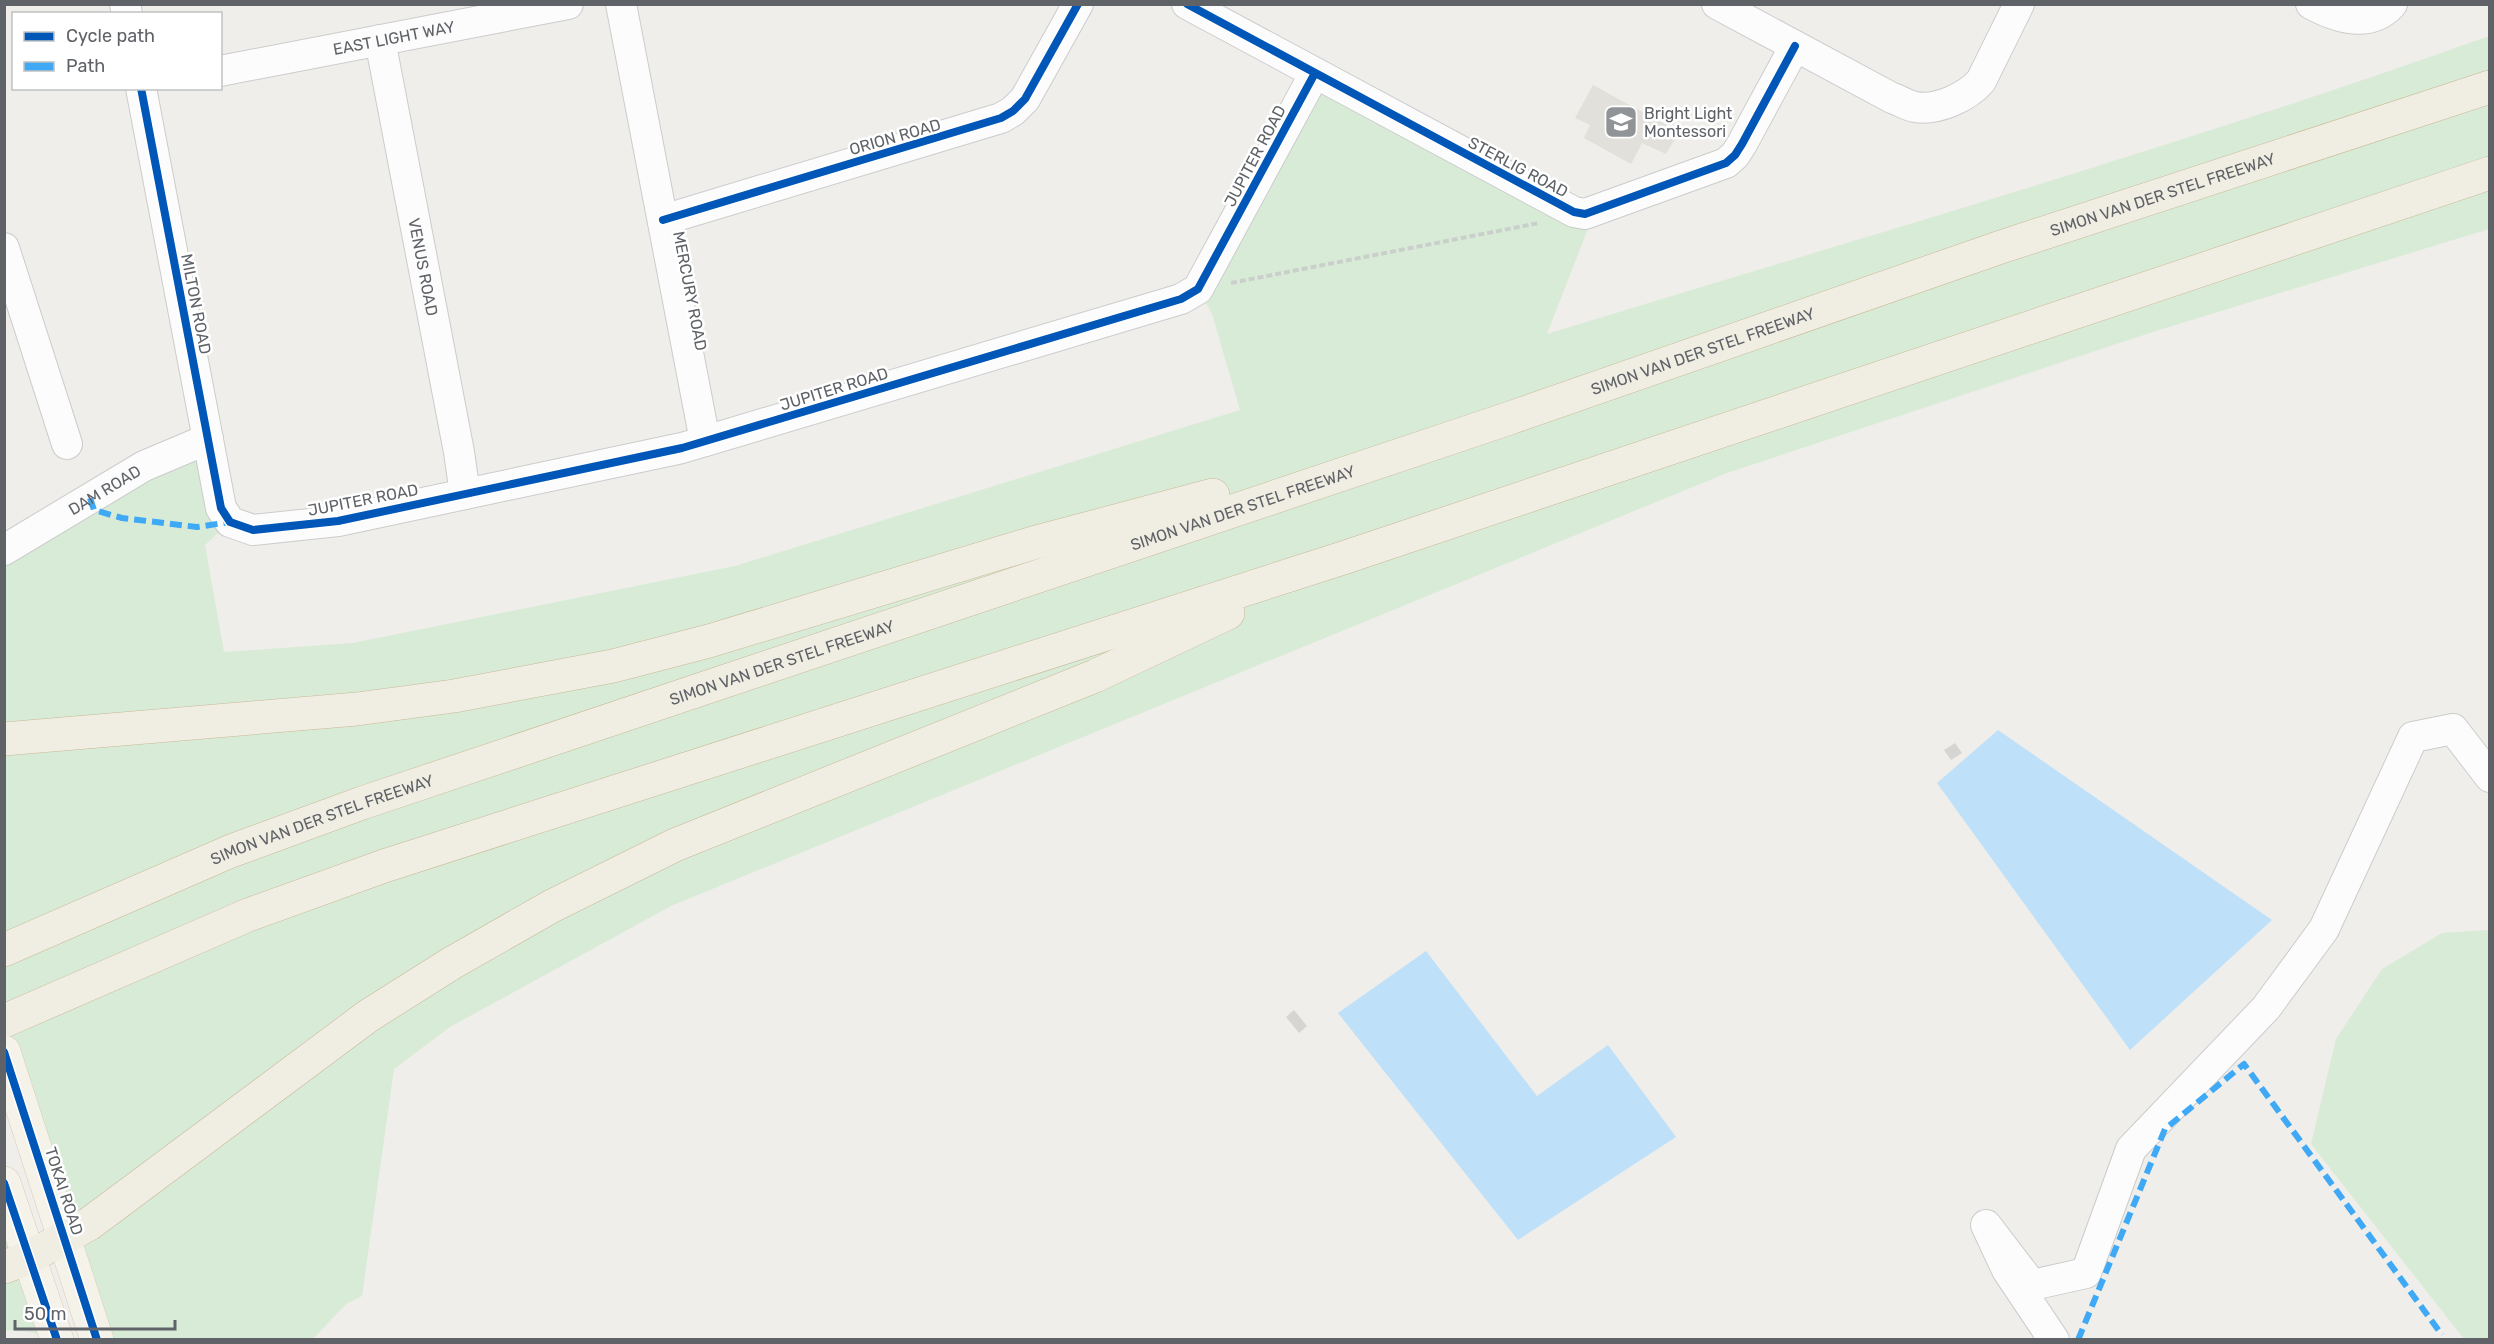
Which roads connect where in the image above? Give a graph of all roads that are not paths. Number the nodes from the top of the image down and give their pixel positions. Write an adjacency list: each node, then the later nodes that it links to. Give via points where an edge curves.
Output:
1 (568, 4): 9 (street, EAST LIGHT WAY)
2 (621, 4): 16 (street, MERCURY ROAD)
3 (1078, 4): 16 (street, ORION ROAD, via 1025,99 1001,118)
4 (1187, 4): 12 (street, STERLIG ROAD)
5 (1717, 4): 10 (street)
6 (2019, 4): 10 (street, via 1981,81 1957,99 1935,105 1916,107 1900,101)
7 (2311, 4): 8 (street, via 2358,20 2380,15)
8 (2392, 4)
9 (380, 40): 11 (street, EAST LIGHT WAY); 22 (street, VENUS ROAD)
10 (1795, 46): 12 (street, STERLIG ROAD, via 1742,144 1726,163 1585,214 1574,212)
11 (222, 71)
12 (1315, 73): 19 (street, JUPITER ROAD, via 1198,289 1181,299)
13 (2490, 87): 21 (highway, SIMON VAN DER STEL FREEWAY, via 2001,247)
14 (141, 90): 18 (street, MILTON ROAD)
15 (2490, 173): 25 (highway)
16 (663, 220): 19 (street, MERCURY ROAD)
17 (4, 248): 20 (street)
18 (208, 439): 23 (street, MILTON ROAD, via 221,508); 24 (street, DAM ROAD, via 144,466)
19 (705, 441): 22 (street, JUPITER ROAD)
20 (67, 444)
21 (1352, 470): 26 (highway, via 1315,470 1246,486 1034,543 613,666 453,696 357,709); 28 (highway, SIMON VAN DER STEL FREEWAY, via 362,803 231,851)
22 (465, 494): 23 (street, JUPITER ROAD, via 288,528 253,530)
23 (230, 522)
24 (4, 550)
25 (1343, 558): 29 (highway, via 384,866 248,915); 32 (highway, via 1095,676 686,840 552,906 368,1016)
26 (4, 739)
27 (2490, 777): 36 (street, via 2453,729 2413,737 2324,929 2266,1008 2131,1149 2086,1273 2032,1285 1986,1225 2007,1270)
28 (4, 950)
29 (4, 1021)
30 (4, 1052): 32 (main road, TOKAI ROAD)
31 (4, 1183): 33 (main road)
32 (65, 1239): 33 (highway); 35 (main road, TOKAI ROAD)
33 (16, 1262): 34 (main road)
34 (57, 1340)
35 (97, 1340)
36 (2054, 1340)

